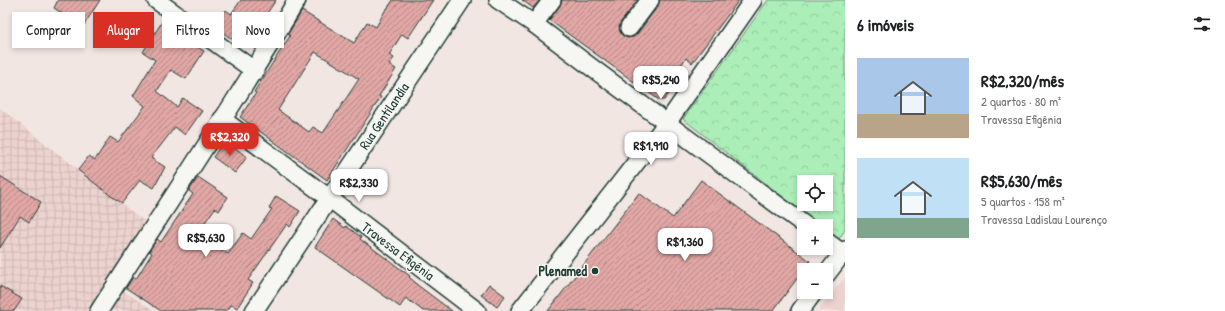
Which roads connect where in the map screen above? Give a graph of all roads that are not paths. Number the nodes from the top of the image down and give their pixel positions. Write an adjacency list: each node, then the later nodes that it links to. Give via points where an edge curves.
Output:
1 (156, 0): 10 (street)
2 (297, 0): 10 (street)
3 (462, 0): 13 (street, Rua Gentilandia)
4 (498, 0): 8 (street)
5 (552, 0): 8 (street)
6 (650, 0): 9 (street)
7 (753, 0): 12 (street)
8 (534, 24): 12 (street)
9 (629, 28)
10 (254, 70): 11 (street)
11 (222, 119): 13 (street, Travessa Efigênia); 19 (street)
12 (667, 123): 14 (street); 22 (street)
13 (329, 198): 20 (street, Rua Gentilandia); 21 (street, Travessa Efigênia)
14 (797, 219)
15 (833, 246): 16 (street)
16 (844, 253): 17 (street)
17 (833, 266)
18 (809, 299): 23 (street)
19 (99, 311)
20 (254, 311)
21 (477, 311)
22 (520, 311)
23 (800, 311)

